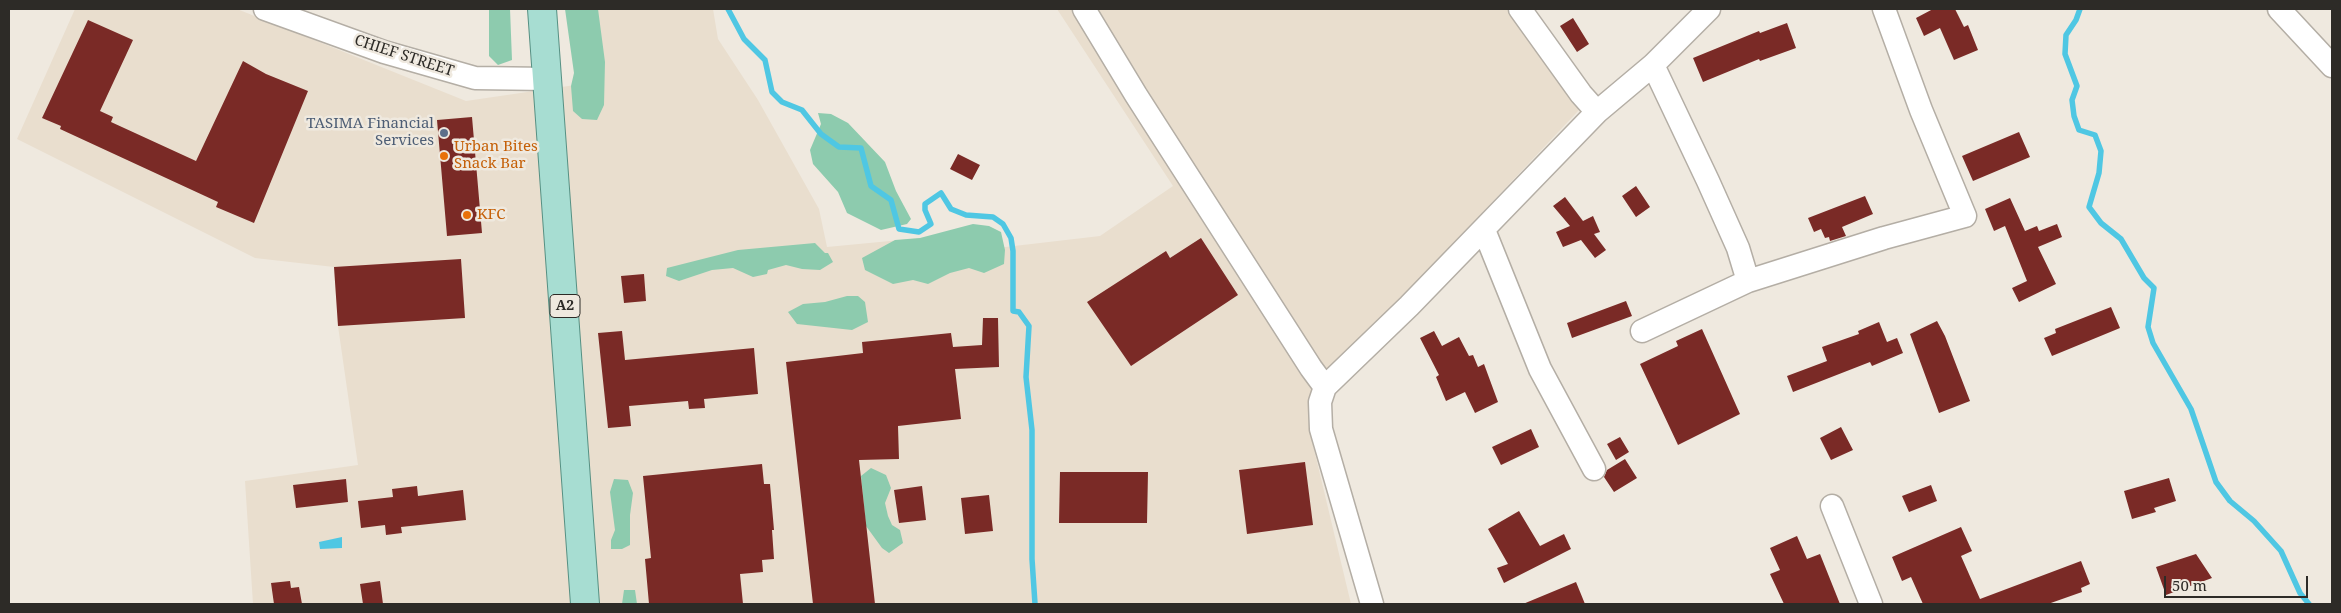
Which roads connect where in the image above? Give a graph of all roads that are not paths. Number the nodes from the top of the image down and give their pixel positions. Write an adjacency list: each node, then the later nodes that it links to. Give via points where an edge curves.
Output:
1 (266, 9): 10 (street, CHIEF STREET, via 384,52 476,78)
2 (542, 9): 10 (main road, A2)
3 (1084, 9): 15 (street)
4 (1520, 9): 11 (street)
5 (1709, 9): 8 (street)
6 (1884, 9): 13 (street, via 1964,216)
7 (2279, 9): 9 (street)
8 (1653, 65): 11 (street); 13 (street, via 1738,248)
9 (2332, 66)
10 (548, 79): 18 (main road, A2)
11 (1597, 112): 12 (street)
12 (1484, 230): 15 (street); 16 (street, via 1540,369)
13 (1748, 280): 14 (street)
14 (1642, 331)
15 (1325, 387): 19 (street, via 1320,402 1321,429)
16 (1594, 470)
17 (1832, 506): 20 (street)
18 (585, 604)
19 (1372, 604)
20 (1871, 604)

